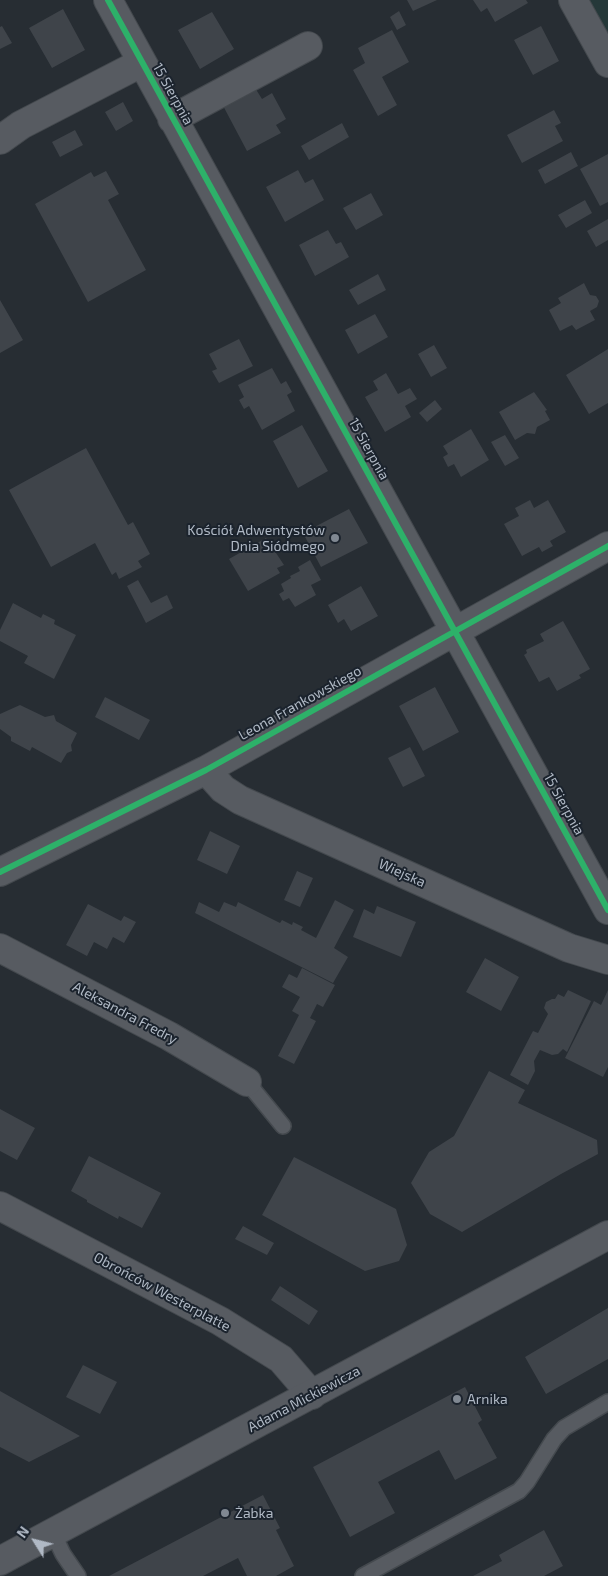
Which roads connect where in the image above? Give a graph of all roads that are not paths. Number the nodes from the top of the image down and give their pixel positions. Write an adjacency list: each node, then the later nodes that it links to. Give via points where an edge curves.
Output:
1 (108, 0): 4 (street, 15 Sierpnia)
2 (573, 0): 5 (street)
3 (308, 46): 6 (street, 15 Sierpnia)
4 (141, 63): 6 (street, 15 Sierpnia); 7 (street, via 21,125)
5 (608, 63)
6 (172, 119): 9 (street, 15 Sierpnia)
7 (0, 140)
8 (608, 546): 9 (street, Leona Frankowskiego)
9 (455, 631): 10 (street, Leona Frankowskiego); 12 (street, 15 Sierpnia)
10 (206, 770): 11 (street, Leona Frankowskiego); 14 (street, Wiejska, via 223,789 240,800 569,948)
11 (0, 872)
12 (608, 910)
13 (0, 948): 15 (street, Aleksandra Fredry, via 169,1036)
14 (608, 960)
15 (247, 1082): 16 (lane)
16 (283, 1126)
17 (0, 1206): 19 (street, Obrońców Westerplatte, via 220,1321 281,1359)
18 (608, 1235): 19 (street, Adama Mickiewicza)
19 (312, 1395): 21 (street, Adama Mickiewicza)
20 (608, 1402): 24 (lane, via 564,1428 519,1491)
21 (53, 1533): 22 (street, Adama Mickiewicza); 23 (lane)
22 (0, 1562)
23 (78, 1576)
24 (363, 1576)

